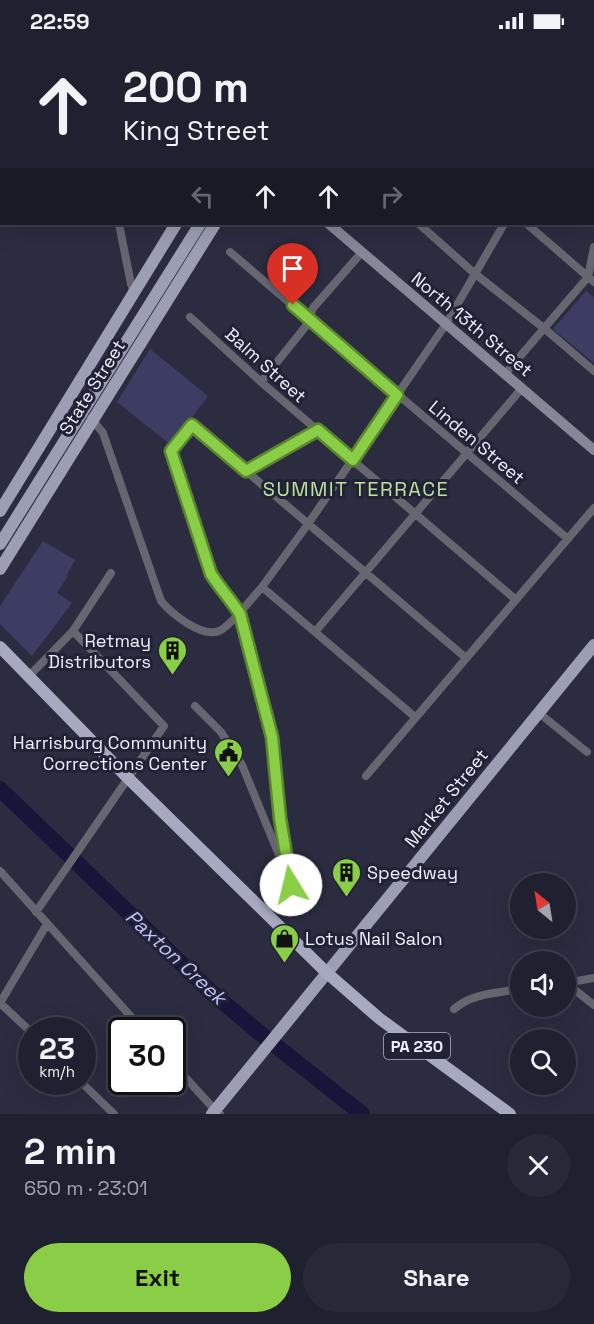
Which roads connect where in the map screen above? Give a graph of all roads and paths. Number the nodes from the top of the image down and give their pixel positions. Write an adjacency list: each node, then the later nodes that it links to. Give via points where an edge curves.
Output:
1 (119, 225): 14 (street)
2 (175, 225): 14 (main road, State Street)
3 (199, 225): 24 (main road, State Street)
4 (214, 225): 25 (main road, State Street)
5 (330, 225): 11 (main road, North 13th Street)
6 (420, 225): 12 (street)
7 (503, 225): 12 (street)
8 (528, 225): 13 (street)
9 (594, 247): 13 (street)
10 (230, 252): 16 (street, Linden Street)
11 (362, 252): 16 (street); 17 (main road, North 13th Street)
12 (474, 273): 17 (street); 18 (street)
13 (591, 280): 18 (street)
14 (134, 292): 32 (main road, State Street)
15 (190, 316): 21 (street, Balm Street)
16 (308, 318): 21 (street, via 306,326); 23 (street, Linden Street)
17 (446, 324): 20 (main road, North 13th Street); 23 (street)
18 (545, 329): 19 (street); 20 (street)
19 (594, 371)
20 (505, 374): 22 (main road, North 13th Street)
21 (261, 382): 26 (street, Balm Street)
22 (522, 388): 27 (main road, North 13th Street); 28 (street)
23 (397, 395): 28 (street, Linden Street); 29 (street)
24 (83, 411): 25 (street); 36 (main road, State Street)
25 (93, 420): 37 (main road, State Street); 42 (street, via 103,433 161,601 169,611 208,632 219,632)
26 (318, 430): 29 (street, Balm Street); 30 (street)
27 (594, 450)
28 (467, 453): 33 (street); 35 (street, Linden Street)
29 (353, 460): 33 (street, Balm Street); 34 (street)
30 (246, 471): 34 (street); 42 (street, via 192,425 171,451 211,574)
31 (594, 508): 35 (street)
32 (0, 511)
33 (416, 514): 39 (street); 41 (street, Balm Street)
34 (308, 524): 39 (street); 40 (street)
35 (568, 539): 41 (street)
36 (0, 544)
37 (0, 569)
38 (111, 573): 43 (street)
39 (366, 573): 44 (street); 47 (street)
40 (262, 587): 42 (street); 44 (street)
41 (515, 599): 47 (street)
42 (239, 614): 56 (street, via 272,737)
43 (73, 631): 48 (street); 54 (street, via 164,726)
44 (315, 632): 51 (street)
45 (594, 645): 50 (main road, Market Street)
46 (0, 647): 48 (highway, PA 230)
47 (466, 658): 51 (street)
48 (29, 676): 54 (highway, PA 230)
49 (195, 706): 56 (street, via 221,732 242,765)
50 (539, 713): 52 (street); 60 (main road, Market Street)
51 (415, 717): 53 (street)
52 (587, 752)
53 (366, 776)
54 (128, 778): 57 (highway, PA 230); 58 (street)
55 (0, 872): 58 (street)
56 (291, 885): 57 (street)
57 (262, 911): 60 (highway, PA 230)
58 (36, 912): 59 (street)
59 (47, 924): 65 (street); 68 (street)
60 (327, 973): 72 (main road, Market Street); 74 (highway, PA 230, via 380,1019)
61 (594, 978): 62 (street)
62 (576, 981)
63 (510, 991): 67 (street, via 476,996)
64 (576, 991): 66 (street)
65 (0, 1003): 69 (street)
66 (594, 1005)
67 (454, 1009)
68 (131, 1017)
69 (18, 1020)
70 (186, 1079): 72 (street)
71 (94, 1095): 73 (street)
72 (216, 1113)
73 (114, 1114)
74 (510, 1114)

